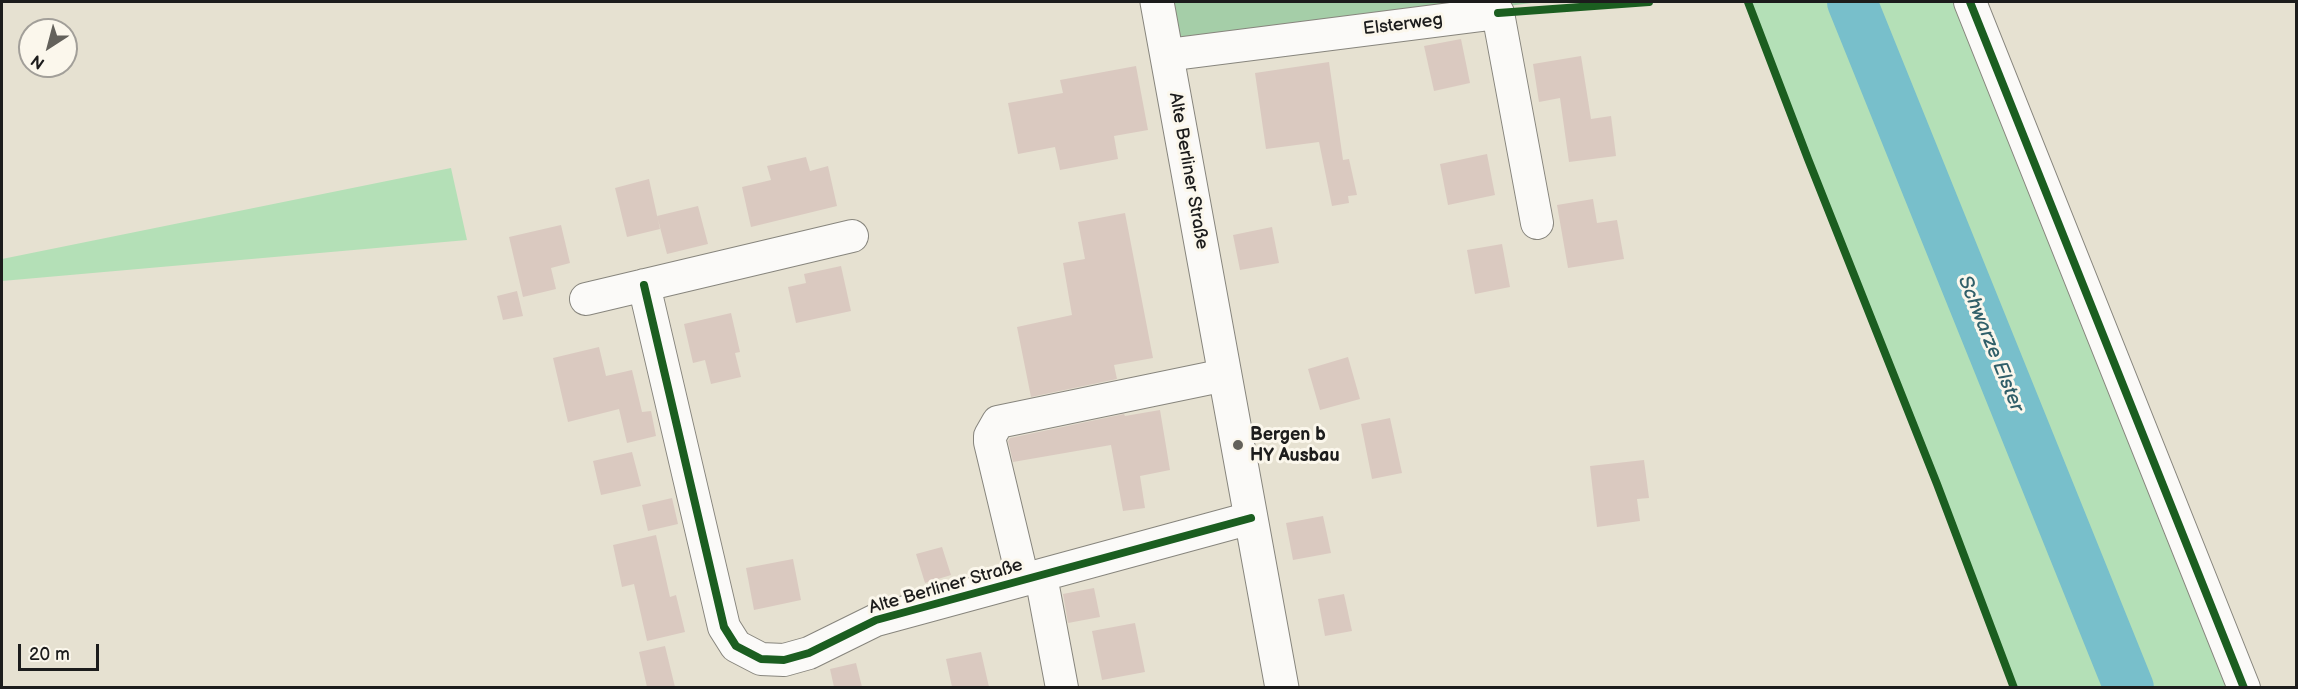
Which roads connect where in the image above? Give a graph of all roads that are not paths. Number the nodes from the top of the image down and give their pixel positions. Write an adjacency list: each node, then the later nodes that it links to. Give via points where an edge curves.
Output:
1 (1157, 2): 3 (main road, Alte Berliner Straße)
2 (1970, 2): 13 (street)
3 (1167, 55): 4 (street, Elsterweg, via 1498,13); 8 (main road, Alte Berliner Straße)
4 (1537, 223)
5 (852, 236): 6 (street)
6 (644, 285): 7 (street); 10 (street, Alte Berliner Straße, via 724,627 736,646 761,659 784,660 809,653 876,620)
7 (586, 300)
8 (1225, 375): 9 (main road, Alte Berliner Straße); 10 (street, via 998,422 990,442)
9 (1251, 518): 10 (street, Alte Berliner Straße); 12 (main road, Alte Berliner Straße)
10 (1032, 578): 11 (street, Alte Berliner Straße)
11 (1062, 687)
12 (1282, 687)
13 (2244, 687)

